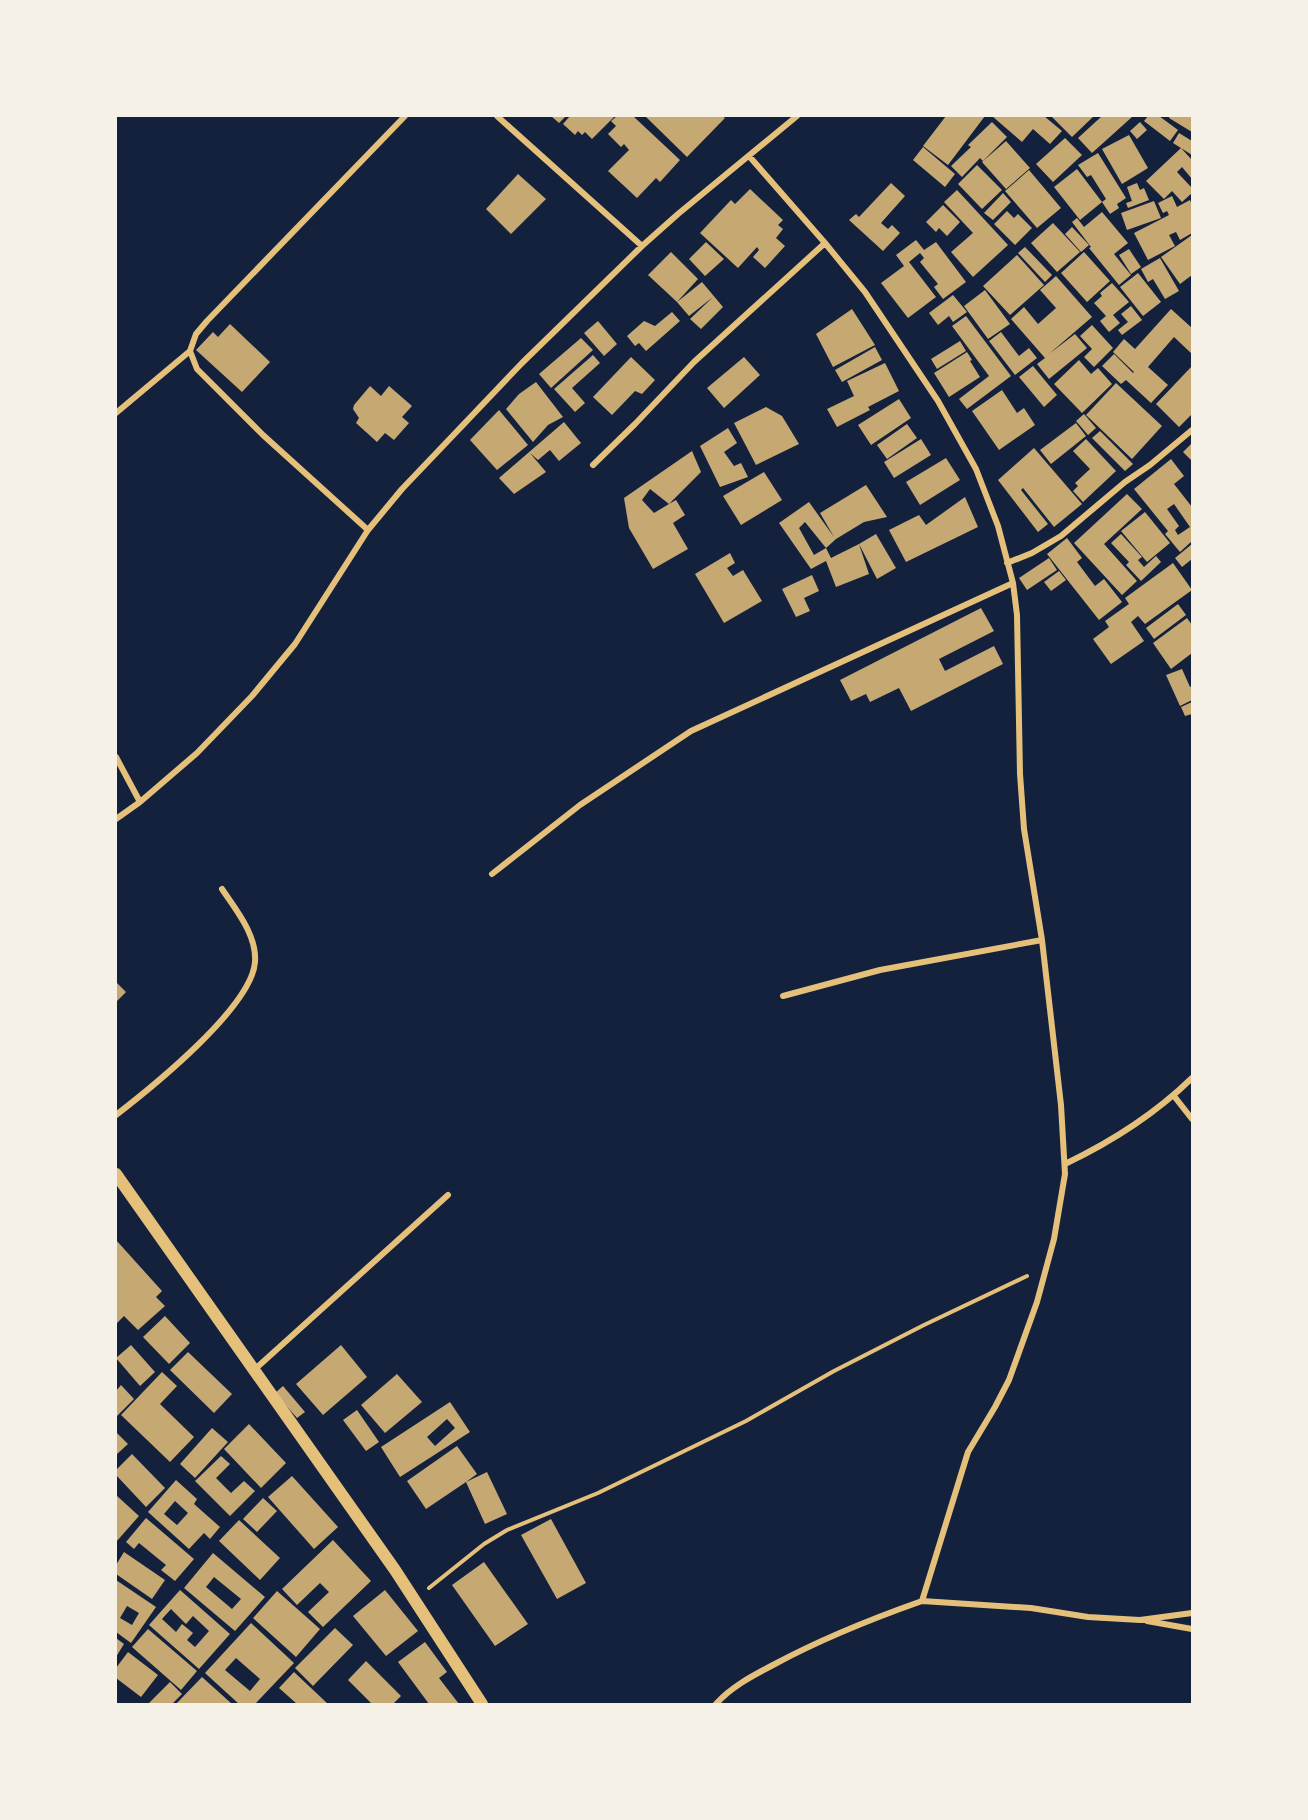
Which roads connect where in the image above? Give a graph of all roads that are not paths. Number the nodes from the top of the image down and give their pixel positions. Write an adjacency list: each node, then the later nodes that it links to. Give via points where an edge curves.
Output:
1 (405, 116): 7 (street, via 207,321 196,334)
2 (497, 116): 6 (street)
3 (797, 116): 4 (street)
4 (749, 156): 5 (street); 6 (street)
5 (825, 243): 10 (street, via 694,362); 12 (street, via 865,292 938,401 976,469 998,526)
6 (642, 246): 11 (street, via 456,431)
7 (190, 351): 8 (street); 11 (street, via 197,369)
8 (116, 413)
9 (1192, 430): 12 (street, via 1061,536)
10 (593, 465)
11 (368, 530): 15 (street, via 272,673 197,753)
12 (1007, 563): 13 (street)
13 (1013, 584): 17 (street, via 691,731 580,805); 19 (street, via 1019,640 1018,718 1024,829)
14 (116, 758): 15 (street)
15 (140, 801): 16 (street)
16 (116, 819)
17 (492, 874)
18 (222, 889): 23 (street, via 252,939 255,962 250,984 202,1040)
19 (1042, 940): 20 (street, via 880,970); 25 (street)
20 (783, 996)
21 (1192, 1078): 22 (street)
22 (1174, 1096): 24 (street); 25 (street, via 1126,1132)
23 (116, 1115)
24 (1192, 1119)
25 (1065, 1164): 29 (street, via 1061,1202 1037,1302 1009,1380 968,1452)
26 (116, 1174): 28 (main road)
27 (448, 1195): 28 (street)
28 (254, 1370): 33 (main road, via 415,1600)
29 (922, 1601): 31 (street); 34 (street, via 790,1655 740,1683)
30 (1192, 1613): 31 (street)
31 (1140, 1620): 32 (street)
32 (1192, 1629)
33 (482, 1704)
34 (716, 1704)

